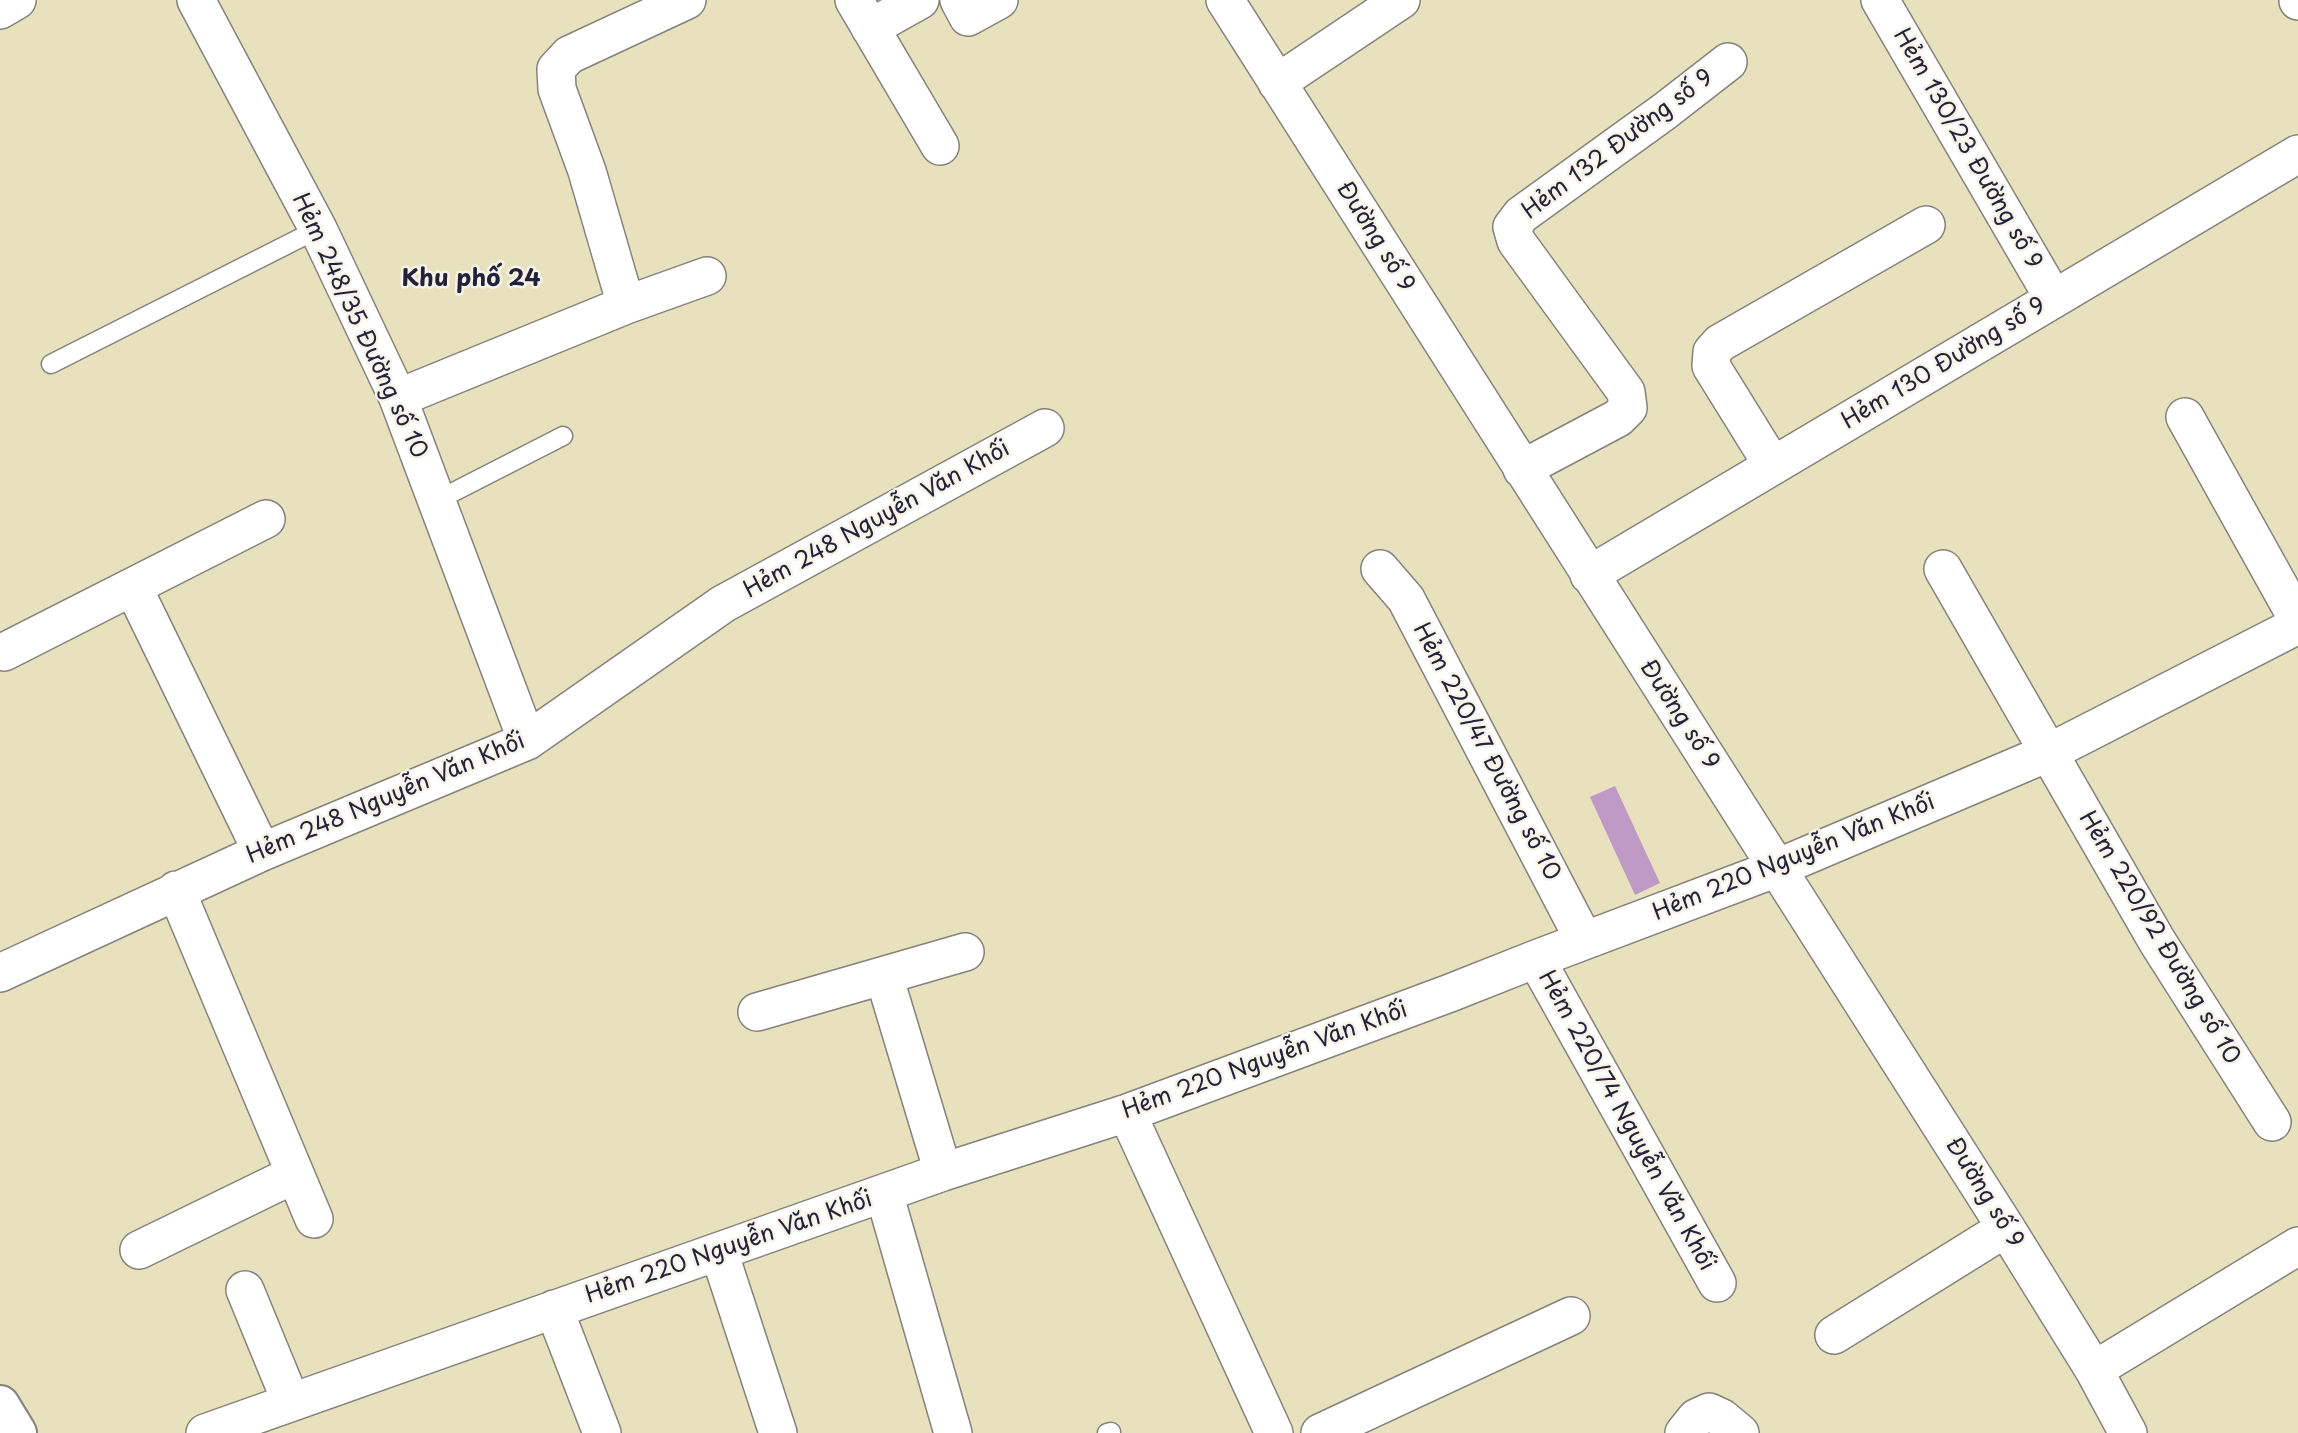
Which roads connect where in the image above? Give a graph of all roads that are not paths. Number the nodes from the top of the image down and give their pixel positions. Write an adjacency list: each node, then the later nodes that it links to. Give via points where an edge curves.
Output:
1 (16, 0): 10 (street)
2 (196, 0): 17 (street, Hẻm 248/35 Đường số 10)
3 (687, 0): 20 (street, via 569,55 556,69 557,89 587,171)
4 (920, 0): 11 (street)
5 (959, 0): 6 (street, via 968,17)
6 (999, 0)
7 (1225, 0): 13 (street, Đường số 9)
8 (1401, 0): 13 (street)
9 (1880, 0): 19 (street, Hẻm 130/23 Đường số 9)
10 (0, 10)
11 (862, 14): 14 (street)
12 (1728, 62): 27 (street, Hẻm 132 Đường số 9, via 1521,215 1512,227 1516,241 1626,392 1628,408 1618,418)
13 (1278, 83): 27 (street, Đường số 9)
14 (940, 146)
15 (2298, 154): 19 (street, Hẻm 130 Đường số 9)
16 (1926, 225): 26 (street, via 1720,343 1712,352 1711,366)
17 (318, 229): 21 (lane); 22 (street, Hẻm 248/35 Đường số 10)
18 (708, 276): 20 (street)
19 (2054, 299): 26 (street, Hẻm 130 Đường số 9)
20 (626, 305): 22 (street)
21 (51, 364)
22 (398, 398): 28 (street, Hẻm 248/35 Đường số 10)
23 (2185, 418): 34 (street)
24 (1045, 428): 36 (street, Hẻm 248 Nguyễn Văn Khối, via 723,604)
25 (563, 436): 28 (lane)
26 (1773, 466): 32 (street, Hẻm 130 Đường số 9)
27 (1522, 469): 32 (street, Đường số 9)
28 (436, 501): 36 (street, Hẻm 248/35 Đường số 10)
29 (266, 519): 33 (street)
30 (1380, 569): 41 (street, Hẻm 220/47 Đường số 10, via 1406,599)
31 (1943, 569): 37 (street, Hẻm 220/92 Đường số 10)
32 (1589, 575): 39 (street, Đường số 9)
33 (134, 587): 35 (street); 38 (street)
34 (2295, 633): 37 (street, Hẻm 220 Nguyễn Văn Khối)
35 (4, 652)
36 (527, 741): 38 (street, Hẻm 248 Nguyễn Văn Khối)
37 (2050, 752): 39 (street, Hẻm 220 Nguyễn Văn Khối); 48 (street, Hẻm 220/92 Đường số 10, via 2157,941)
38 (262, 852): 40 (street, Hẻm 248 Nguyễn Văn Khối)
39 (1777, 868): 41 (street, Hẻm 220 Nguyễn Văn Khối); 53 (street, Đường số 9)
40 (176, 890): 44 (street, Hẻm 248 Nguyễn Văn Khối); 50 (street)
41 (1584, 940): 43 (street, Hẻm 220 Nguyễn Văn Khối)
42 (965, 952): 45 (street)
43 (1535, 959): 47 (street, Hẻm 220 Nguyễn Văn Khối); 57 (street, Hẻm 220/74 Nguyễn Văn Khối)
44 (0, 973)
45 (884, 976): 46 (street); 49 (street)
46 (757, 1012)
47 (1127, 1113): 49 (street, Hẻm 220 Nguyễn Văn Khối); 71 (street)
48 (2272, 1122)
49 (943, 1172): 51 (street, Hẻm 220 Nguyễn Văn Khối)
50 (295, 1174): 52 (street); 55 (street)
51 (884, 1194): 56 (street, Hẻm 220 Nguyễn Văn Khối); 70 (street)
52 (314, 1219)
53 (2006, 1228): 61 (street); 62 (street, Đường số 9)
54 (2298, 1246): 62 (street)
55 (139, 1250)
56 (719, 1252): 59 (street, Hẻm 220 Nguyễn Văn Khối); 69 (street)
57 (1717, 1283)
58 (244, 1290): 63 (street)
59 (554, 1309): 63 (street, Hẻm 220 Nguyễn Văn Khối); 68 (street)
60 (1571, 1316): 72 (street)
61 (1833, 1335)
62 (2095, 1370): 74 (street, Đường số 9)
63 (291, 1402): 67 (street, Hẻm 220 Nguyễn Văn Khối)
64 (0, 1405): 66 (street)
65 (1731, 1425): 73 (street, via 1709,1412 1696,1418)
66 (17, 1433)
67 (205, 1433)
68 (601, 1433)
69 (778, 1433)
70 (953, 1433)
71 (1274, 1433)
72 (1321, 1433)
73 (1684, 1433)
74 (2128, 1433)

